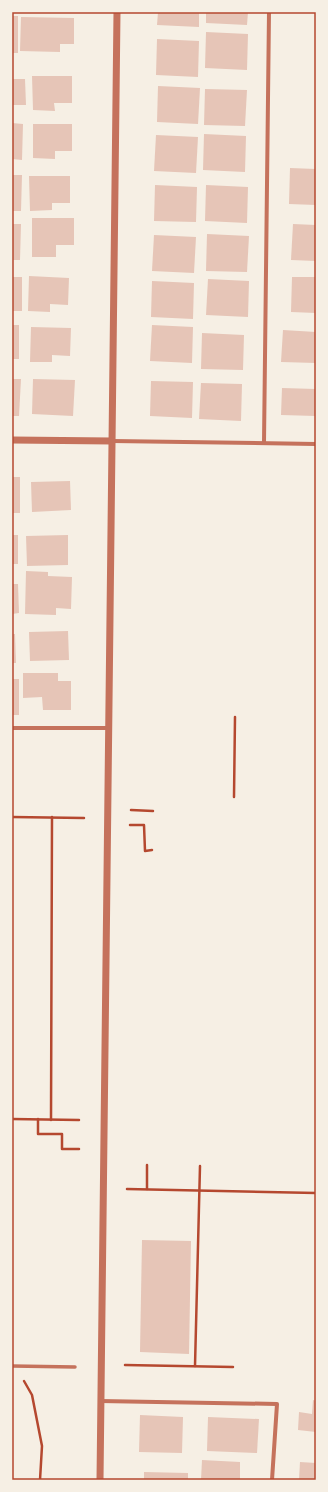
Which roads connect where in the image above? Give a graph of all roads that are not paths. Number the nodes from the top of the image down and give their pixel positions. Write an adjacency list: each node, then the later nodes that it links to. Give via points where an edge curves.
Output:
1 (117, 12): 4 (street)
2 (269, 12): 5 (street)
3 (12, 440): 4 (street)
4 (112, 441): 5 (street); 8 (street)
5 (264, 443): 6 (street)
6 (316, 444)
7 (12, 728): 8 (street)
8 (108, 728): 11 (street)
9 (12, 1366): 10 (street)
10 (75, 1367)
11 (100, 1401): 12 (street); 13 (street, via 277,1404)
12 (100, 1480)
13 (272, 1480)

